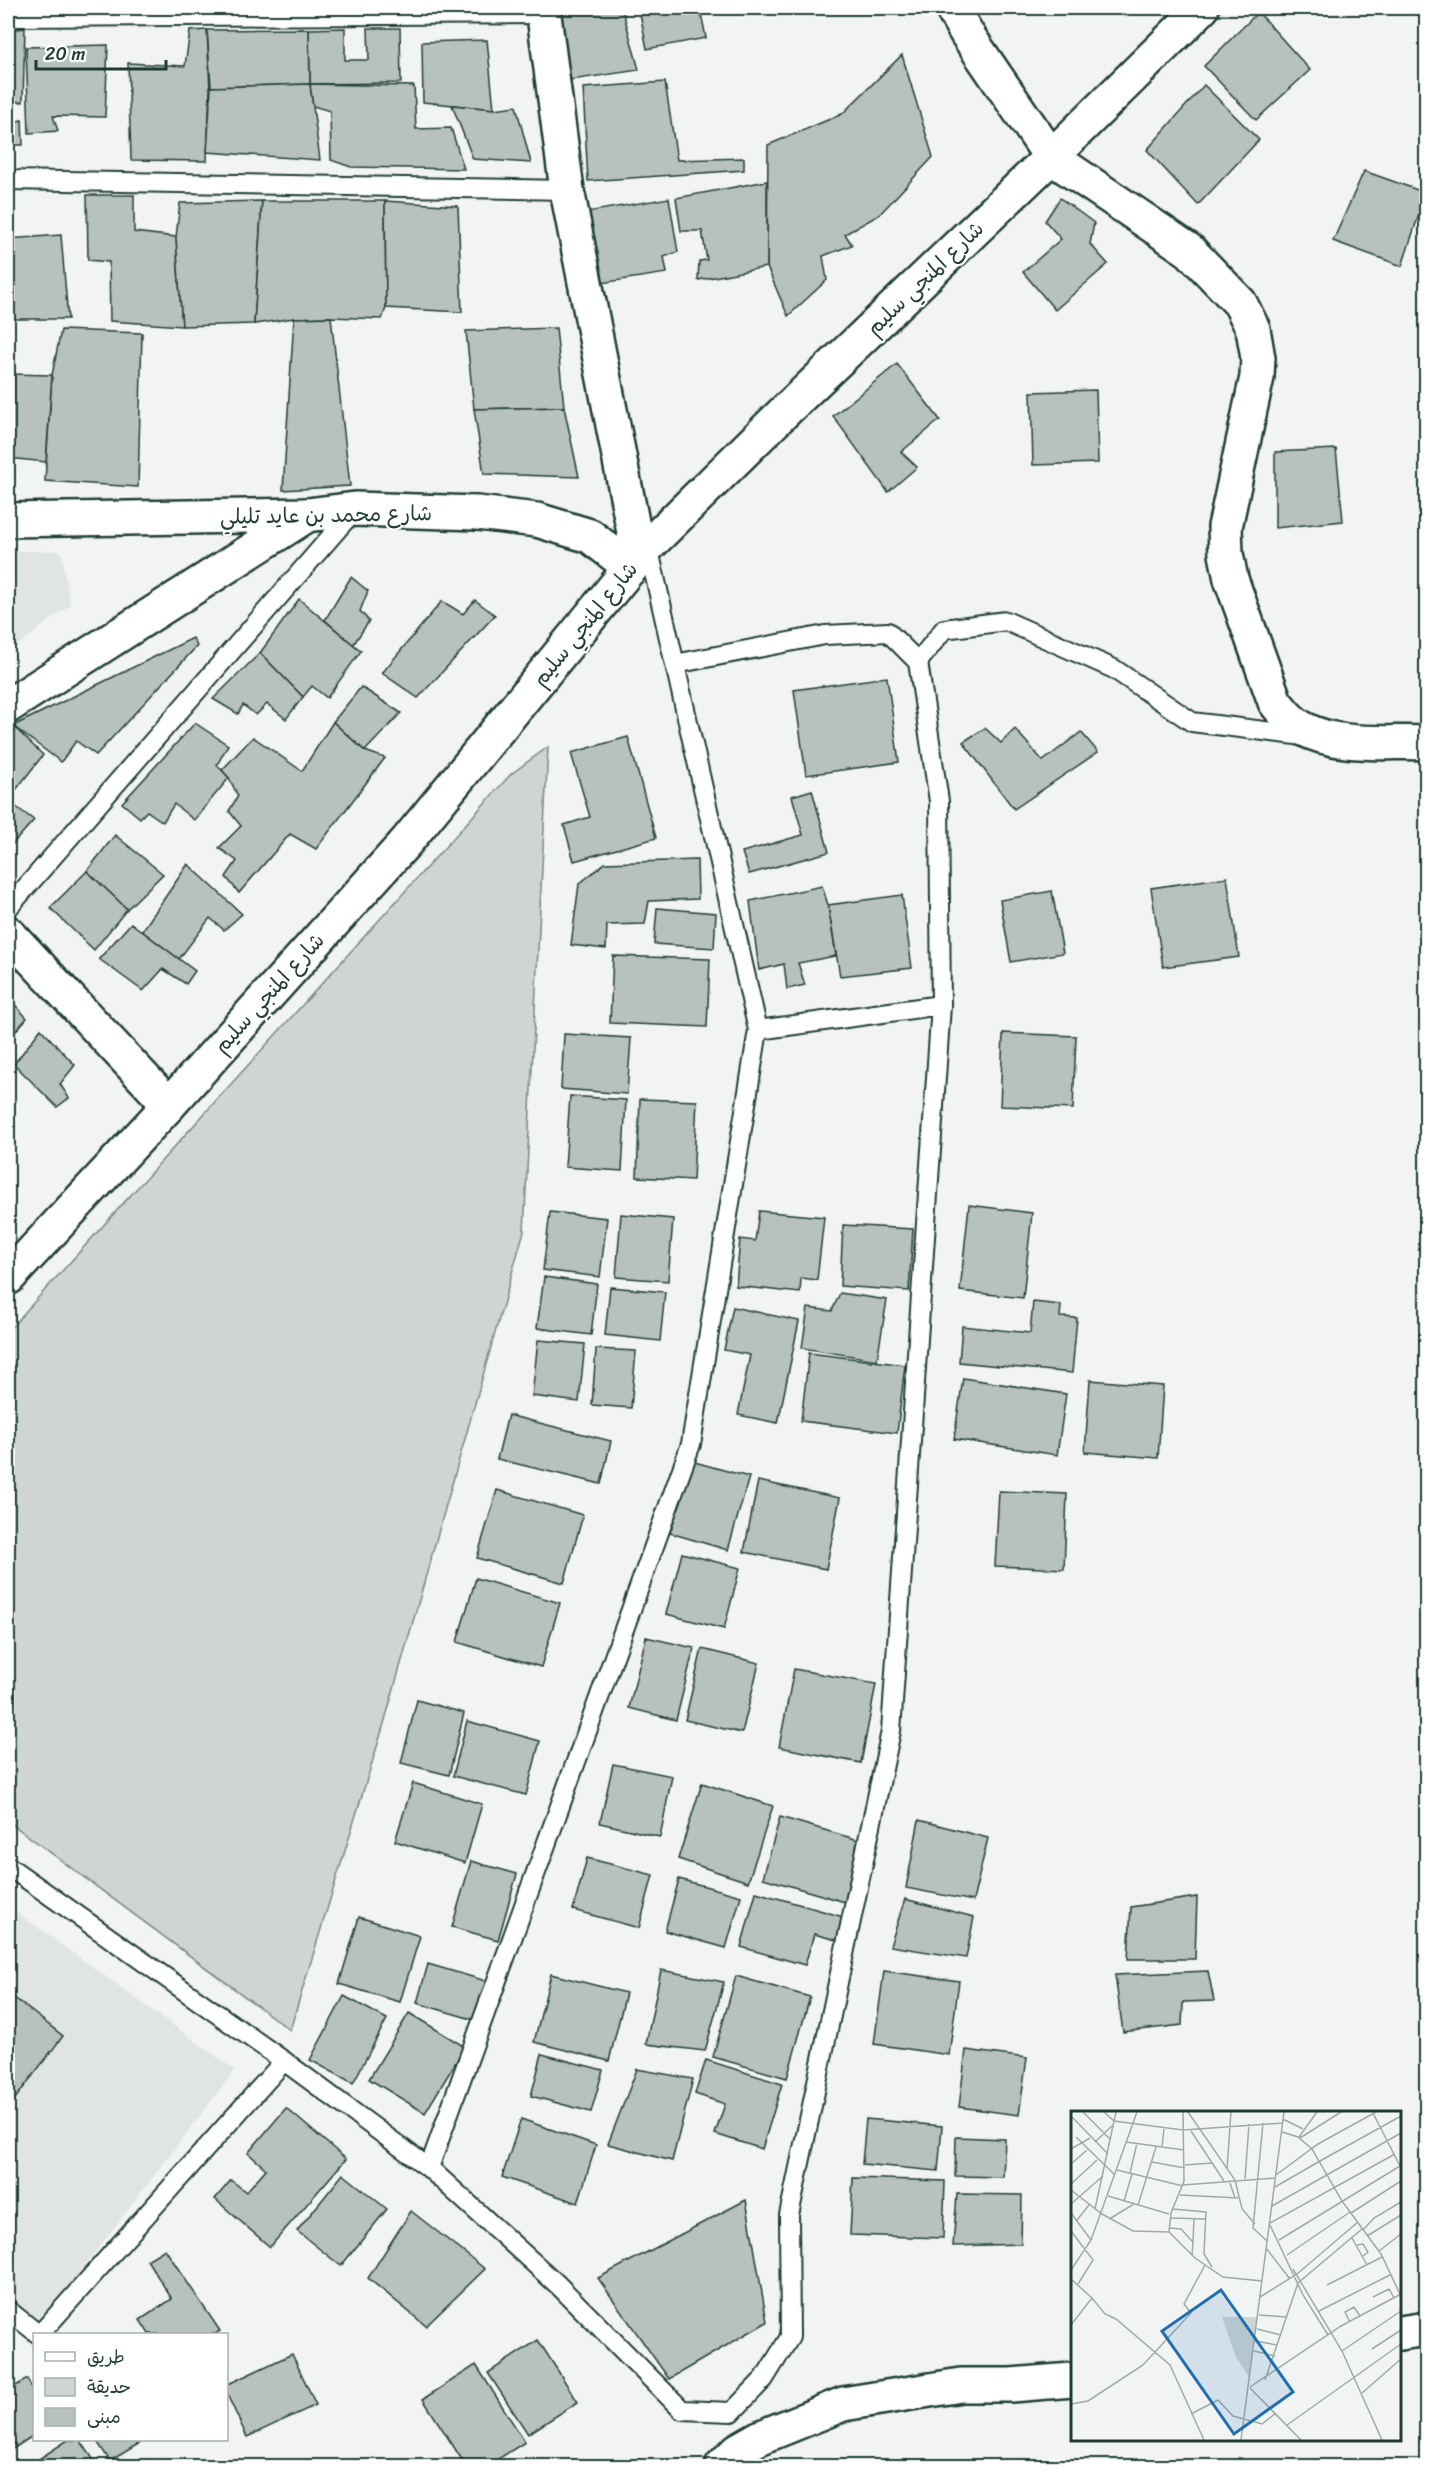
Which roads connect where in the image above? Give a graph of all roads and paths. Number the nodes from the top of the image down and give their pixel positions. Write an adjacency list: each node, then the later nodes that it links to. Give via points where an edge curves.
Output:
1 (952, 8): 5 (street)
2 (1202, 8): 5 (street, شارع المنجي سليم)
3 (543, 11): 4 (lane); 7 (street)
4 (8, 17)
5 (1051, 157): 11 (street, شارع المنجي سليم); 15 (street, via 1190,251 1240,303 1253,330 1258,358 1225,527 1231,579 1275,702 1302,728)
6 (8, 180): 7 (lane)
7 (567, 190): 11 (street)
8 (355, 509): 9 (street, شارع محمد بن عايد تليلي); 11 (street, شارع محمد بن عايد تليلي, via 477,513 537,520); 17 (lane)
9 (307, 515): 10 (street, شارع محمد بن عايد تليلي); 14 (street)
10 (8, 520)
11 (639, 557): 13 (lane); 21 (street, شارع المنجي سليم, via 407,841)
12 (918, 662): 13 (lane, via 888,632 825,635); 15 (lane, via 944,629 1006,621 1114,669 1192,722); 19 (lane, via 939,801)
13 (675, 664): 20 (lane)
14 (8, 706)
15 (1335, 740): 16 (street)
16 (1426, 742)
17 (8, 908)
18 (8, 933): 21 (street)
19 (942, 1005): 20 (lane); 25 (lane, via 891,1731 789,2215 790,2337 764,2379 732,2412 682,2410 558,2285)
20 (758, 1030): 25 (lane, via 691,1444)
21 (169, 1105): 22 (street, شارع المنجي سليم)
22 (13, 1258)
23 (8, 1866): 24 (lane)
24 (284, 2061): 25 (lane); 29 (lane)
25 (429, 2168)
26 (8, 2310): 28 (lane)
27 (1426, 2329): 30 (street)
28 (38, 2333)
29 (40, 2333)
30 (1401, 2333)
31 (1071, 2380): 32 (street, via 961,2385 843,2404 759,2438 738,2450)
32 (722, 2466)

